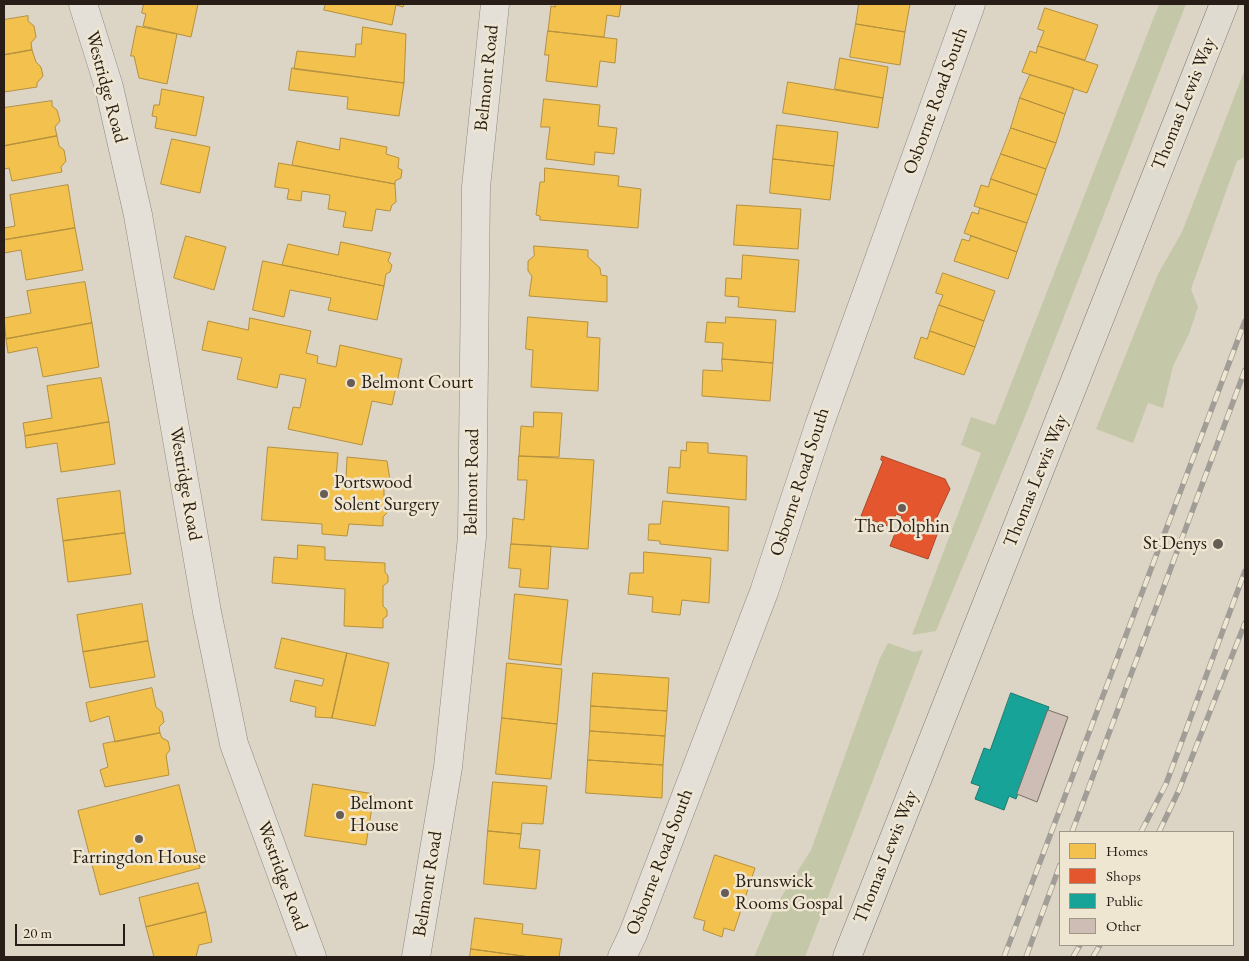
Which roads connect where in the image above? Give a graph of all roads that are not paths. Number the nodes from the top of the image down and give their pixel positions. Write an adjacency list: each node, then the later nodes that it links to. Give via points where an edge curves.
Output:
1 (83, 4): 5 (street, Westridge Road, via 109,87 138,215 207,612 234,744)
2 (495, 4): 6 (street, Belmont Road, via 476,187 472,537 448,767)
3 (972, 4): 7 (street, Osborne Road South, via 820,423 764,592)
4 (1224, 4): 8 (main road, Thomas Lewis Way)
5 (312, 957)
6 (416, 957)
7 (622, 957)
8 (847, 957)

